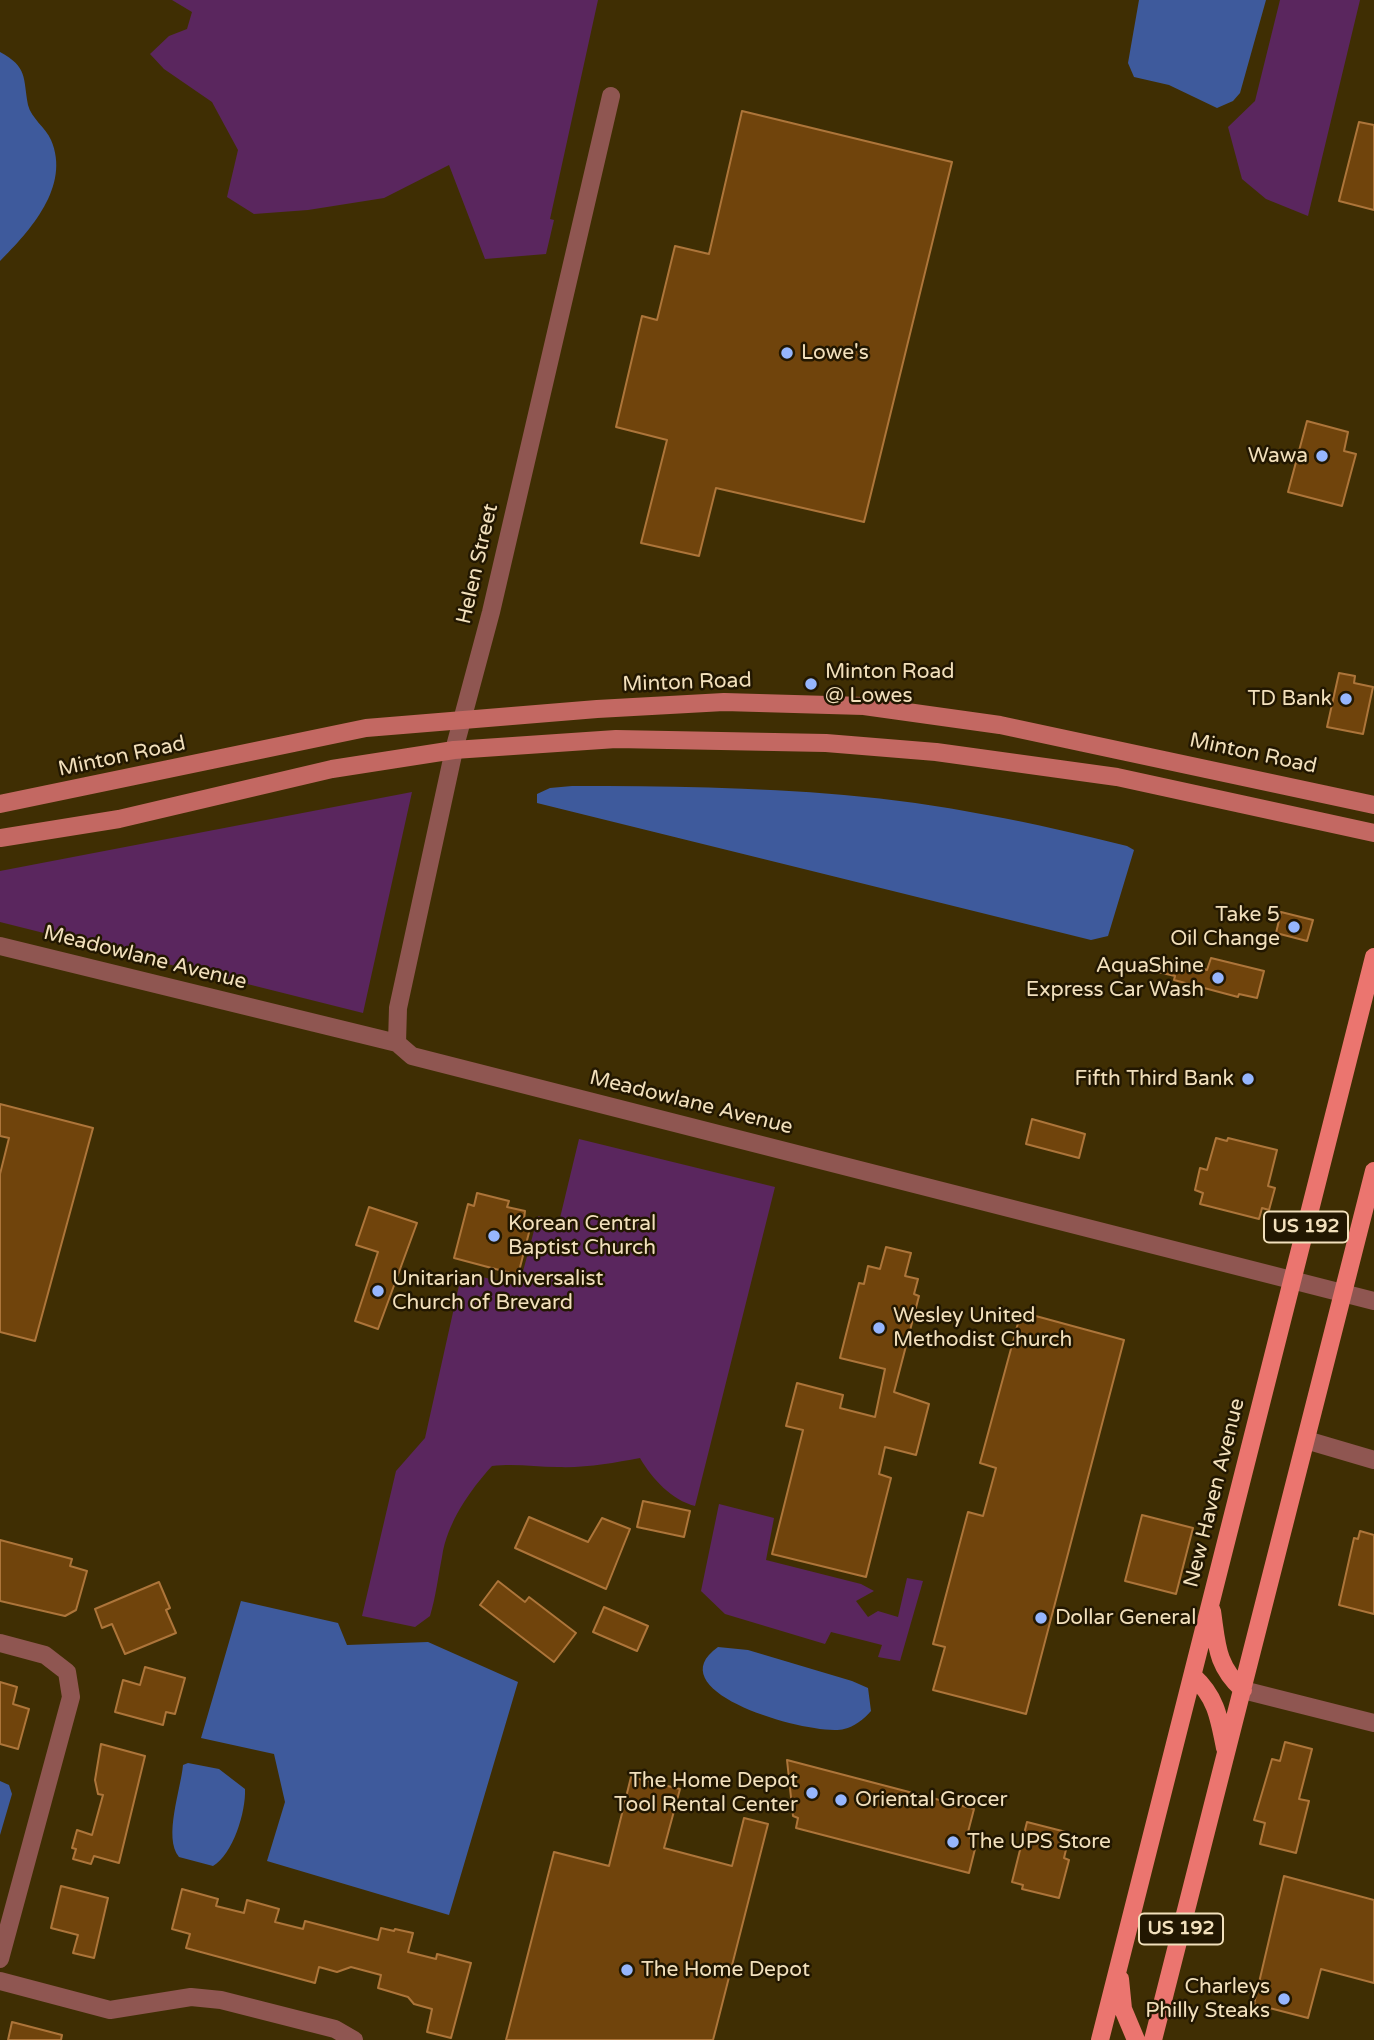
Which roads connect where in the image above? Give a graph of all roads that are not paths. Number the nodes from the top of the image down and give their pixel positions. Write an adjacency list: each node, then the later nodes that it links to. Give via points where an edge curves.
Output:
1 (611, 96): 2 (street, Helen Street)
2 (464, 720): 3 (street, Helen Street); 4 (main road, Minton Road, via 366,728); 5 (main road, Minton Road, via 724,702 864,706 1000,725)
3 (454, 750): 6 (main road, via 629,739 826,743 936,752 1117,777); 7 (main road, via 319,771 119,819); 10 (street, Helen Street, via 398,1008)
4 (0, 804)
5 (1374, 805)
6 (1374, 833)
7 (0, 838)
8 (0, 946): 10 (street, Meadowlane Avenue)
9 (1374, 957): 12 (main road, New Haven Avenue / US 192)
10 (397, 1044): 12 (street, Meadowlane Avenue, via 412,1056)
11 (1374, 1171): 13 (main road, US 192)
12 (1292, 1280): 13 (street, Meadowlane Avenue); 17 (main road, New Haven Avenue / US 192)
13 (1343, 1293): 14 (street, Meadowlane Avenue); 15 (main road, US 192)
14 (1374, 1301)
15 (1306, 1440): 16 (street); 20 (main road, US 192)
16 (1374, 1460)
17 (1211, 1600): 19 (main road, New Haven Avenue / US 192); 20 (main road, via 1219,1658)
18 (0, 1643): 23 (street, via 46,1655 67,1672 71,1697)
19 (1193, 1676): 22 (main road, via 1209,1690 1218,1707); 24 (main road, New Haven Avenue / US 192)
20 (1243, 1690): 21 (street); 22 (main road, US 192)
21 (1374, 1723)
22 (1226, 1755): 29 (main road, US 192)
23 (0, 1959)
24 (1119, 1962): 26 (main road, New Haven Avenue / US 192); 28 (main road, via 1123,2009)
25 (0, 1980): 27 (street, via 110,2010 191,1997 221,2000 335,2029)
26 (1106, 2036)
27 (354, 2040)
28 (1136, 2040)
29 (1153, 2040)

